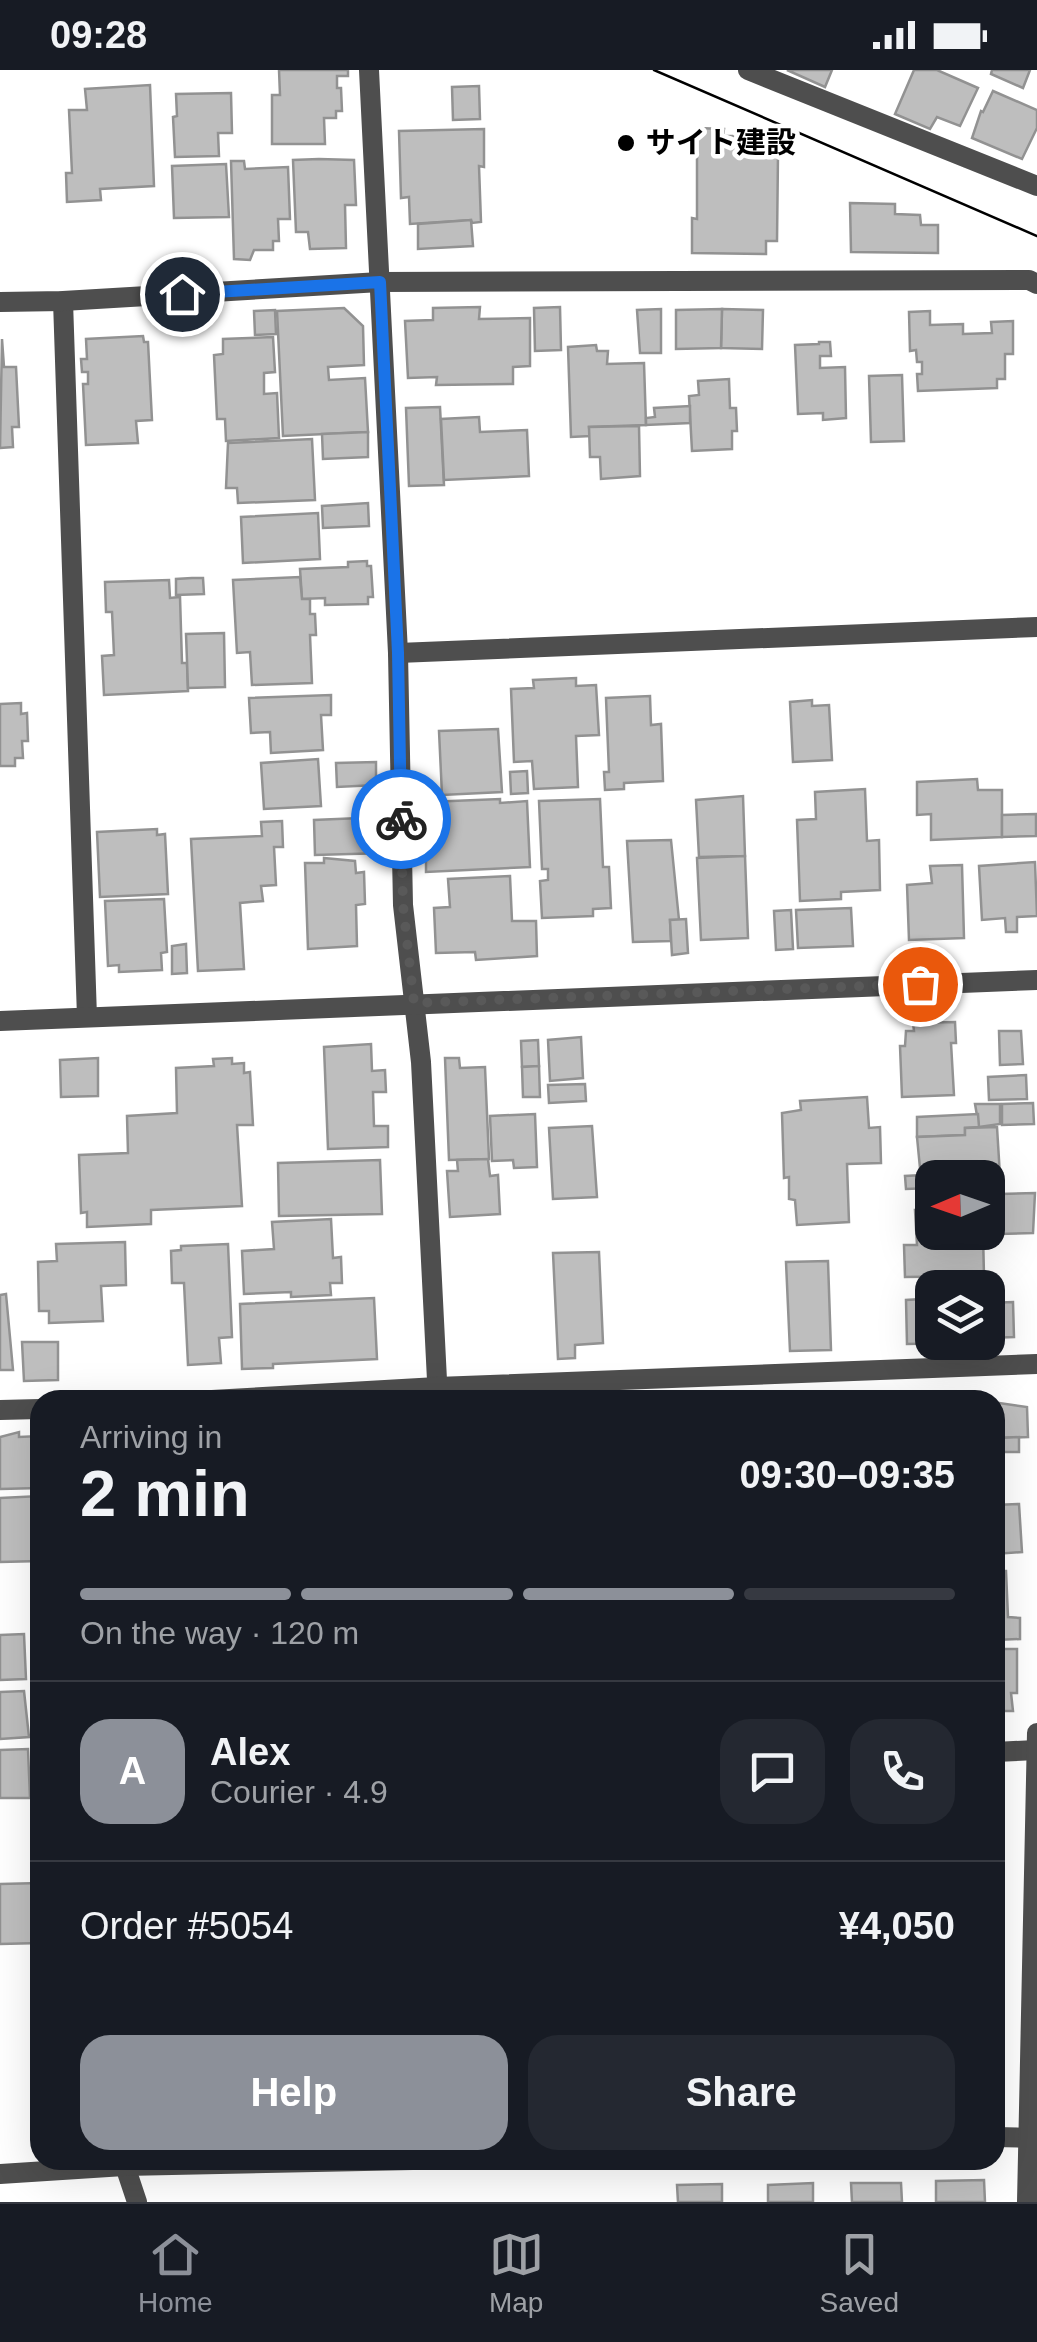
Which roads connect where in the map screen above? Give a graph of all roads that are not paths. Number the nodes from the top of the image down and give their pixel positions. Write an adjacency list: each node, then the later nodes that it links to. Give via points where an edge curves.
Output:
1 (370, 70): 4 (street)
2 (748, 70): 3 (street)
3 (1037, 186)
4 (380, 282): 5 (street); 7 (street); 9 (street)
5 (1037, 284)
6 (0, 302): 7 (street)
7 (63, 302): 12 (street)
8 (1037, 626): 9 (street)
9 (398, 653): 11 (street, via 403,905)
10 (1037, 980): 11 (street)
11 (414, 1003): 12 (street); 15 (street)
12 (87, 1018): 13 (street)
13 (0, 1021)
14 (1037, 1364): 16 (street)
15 (438, 1390)
16 (518, 1390)
17 (30, 1409): 18 (street)
18 (0, 1410)
19 (1037, 1734): 20 (street)
20 (1036, 1750): 21 (street); 23 (street)
21 (1005, 1752)
22 (1005, 2137): 23 (street)
23 (1033, 2138): 28 (street)
24 (45, 2170): 26 (street)
25 (126, 2170): 27 (street)
26 (0, 2174)
27 (137, 2202)
28 (1027, 2202)

